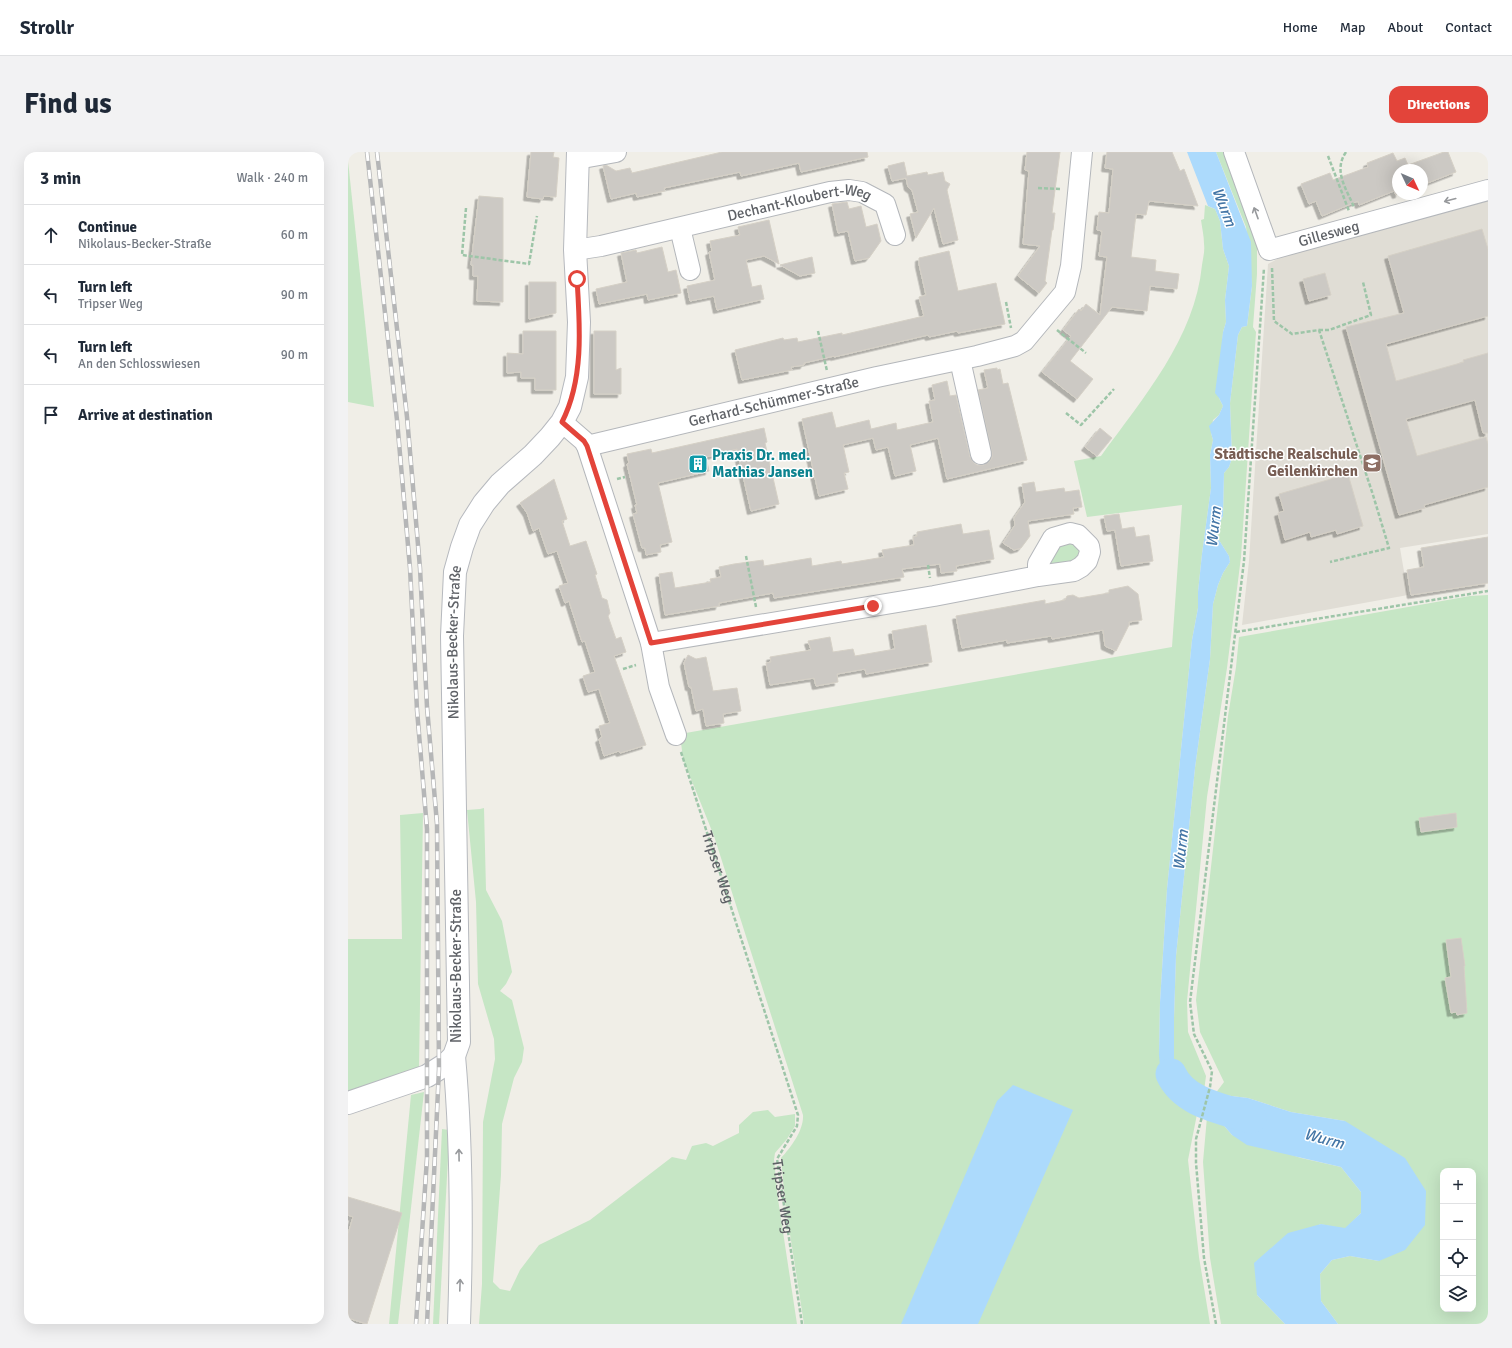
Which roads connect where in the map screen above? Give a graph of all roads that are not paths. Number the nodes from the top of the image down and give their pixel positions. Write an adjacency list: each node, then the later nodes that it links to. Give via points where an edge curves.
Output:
1 (616, 152): 4 (street)
2 (1082, 152): 10 (street, Gerhard-Schümmer-Straße, via 1071,266 1065,292 1024,341 1015,346)
3 (1234, 152): 5 (street, Gillesweg, one-way to 3, via 1358,225 1268,254)
4 (578, 155): 8 (main road, Nikolaus-Becker-Straße)
5 (1488, 190)
6 (680, 228): 7 (street, Dechant-Kloubert-Weg, via 830,192 849,190 862,192 885,204); 8 (street, Dechant-Kloubert-Weg); 9 (street)
7 (895, 235)
8 (576, 250): 11 (main road, Nikolaus-Becker-Straße, via 579,322 577,377 570,407)
9 (690, 270)
10 (960, 360): 12 (street, Gerhard-Schümmer-Straße, via 877,377); 13 (street)
11 (562, 422): 12 (street); 17 (main road, Nikolaus-Becker-Straße, via 533,455 500,484 484,503 470,525 455,572 452,636 459,1042)
12 (587, 446): 15 (street)
13 (981, 454)
14 (1038, 576): 15 (street)
15 (651, 643): 16 (street, via 659,687)
16 (676, 735)
17 (454, 1056): 18 (main road, Nikolaus-Becker-Straße, via 427,1076); 19 (main road, one-way to 17, via 462,1252 458,1094)
18 (348, 1103)
19 (459, 1324)

